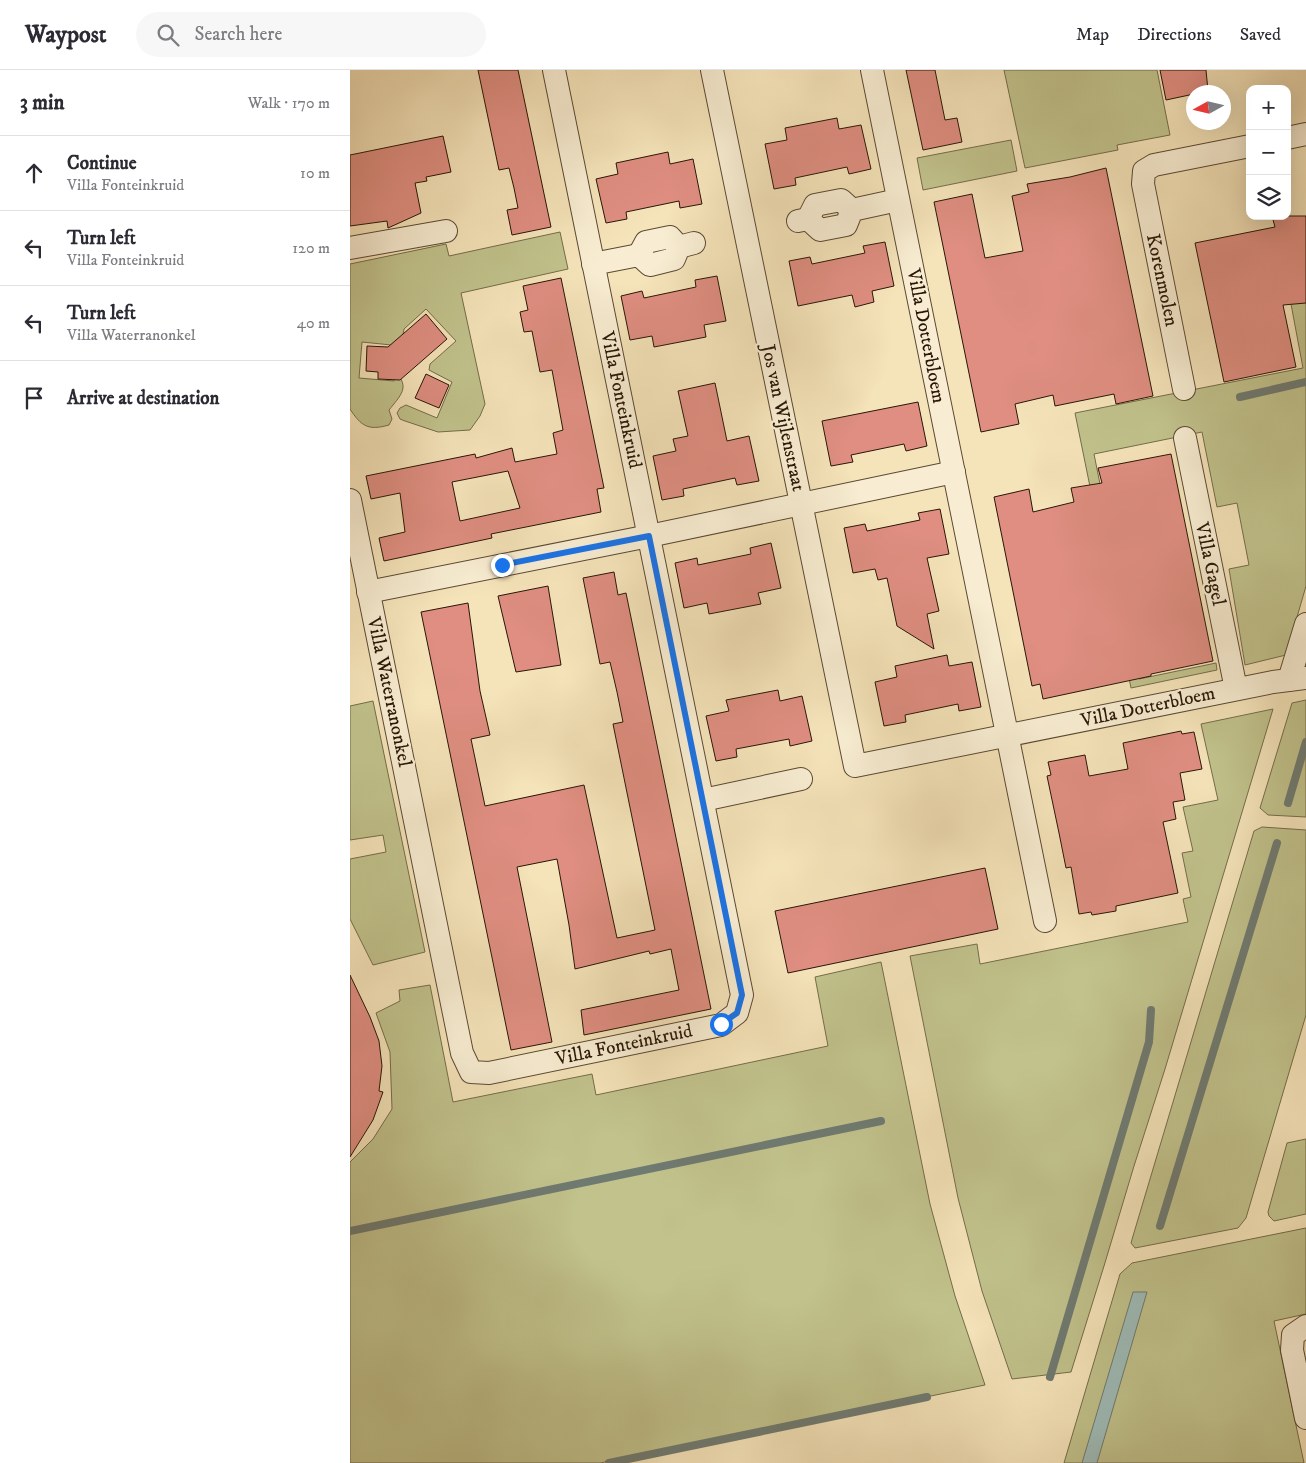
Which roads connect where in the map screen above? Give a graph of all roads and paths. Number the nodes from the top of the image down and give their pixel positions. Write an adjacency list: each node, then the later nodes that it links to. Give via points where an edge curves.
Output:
1 (554, 70): 12 (street, Villa Fonteinkruid)
2 (712, 70): 17 (street, Jos van Wijlenstraat)
3 (872, 70): 7 (street, Villa Dotterbloem)
4 (1306, 134): 5 (street)
5 (1291, 137)
6 (1246, 147): 13 (street, Korenmolen, via 1154,165 1144,171 1142,184)
7 (898, 200): 8 (street, via 852,210 846,225 820,230); 15 (street, Villa Dotterbloem)
8 (803, 220)
9 (446, 231): 11 (street)
10 (687, 245): 12 (street, via 674,259 650,265 639,255)
11 (350, 248)
12 (593, 264): 18 (street, Villa Fonteinkruid)
13 (1184, 389)
14 (1185, 438): 22 (street, Villa Gagel)
15 (954, 472): 17 (street); 23 (street, Villa Dotterbloem)
16 (350, 500): 19 (street)
17 (801, 504): 18 (street); 24 (street, Jos van Wijlenstraat)
18 (649, 536): 19 (street, Villa Waterranonkel); 26 (street, Villa Fonteinkruid)
19 (368, 592): 28 (street, Villa Waterranonkel, via 462,1053)
20 (1306, 624): 21 (street)
21 (1298, 679): 22 (street, Villa Dotterbloem)
22 (1236, 689): 23 (street, Villa Dotterbloem)
23 (1008, 736): 24 (street, Villa Dotterbloem); 27 (street, Villa Dotterbloem)
24 (855, 766)
25 (801, 779): 26 (street)
26 (703, 800): 28 (street, Villa Fonteinkruid, via 742,995 737,1013 721,1024 489,1073)
27 (1046, 921)
28 (471, 1072)
29 (1306, 1326): 30 (street, via 1293,1335 1292,1350)
30 (1306, 1418)

